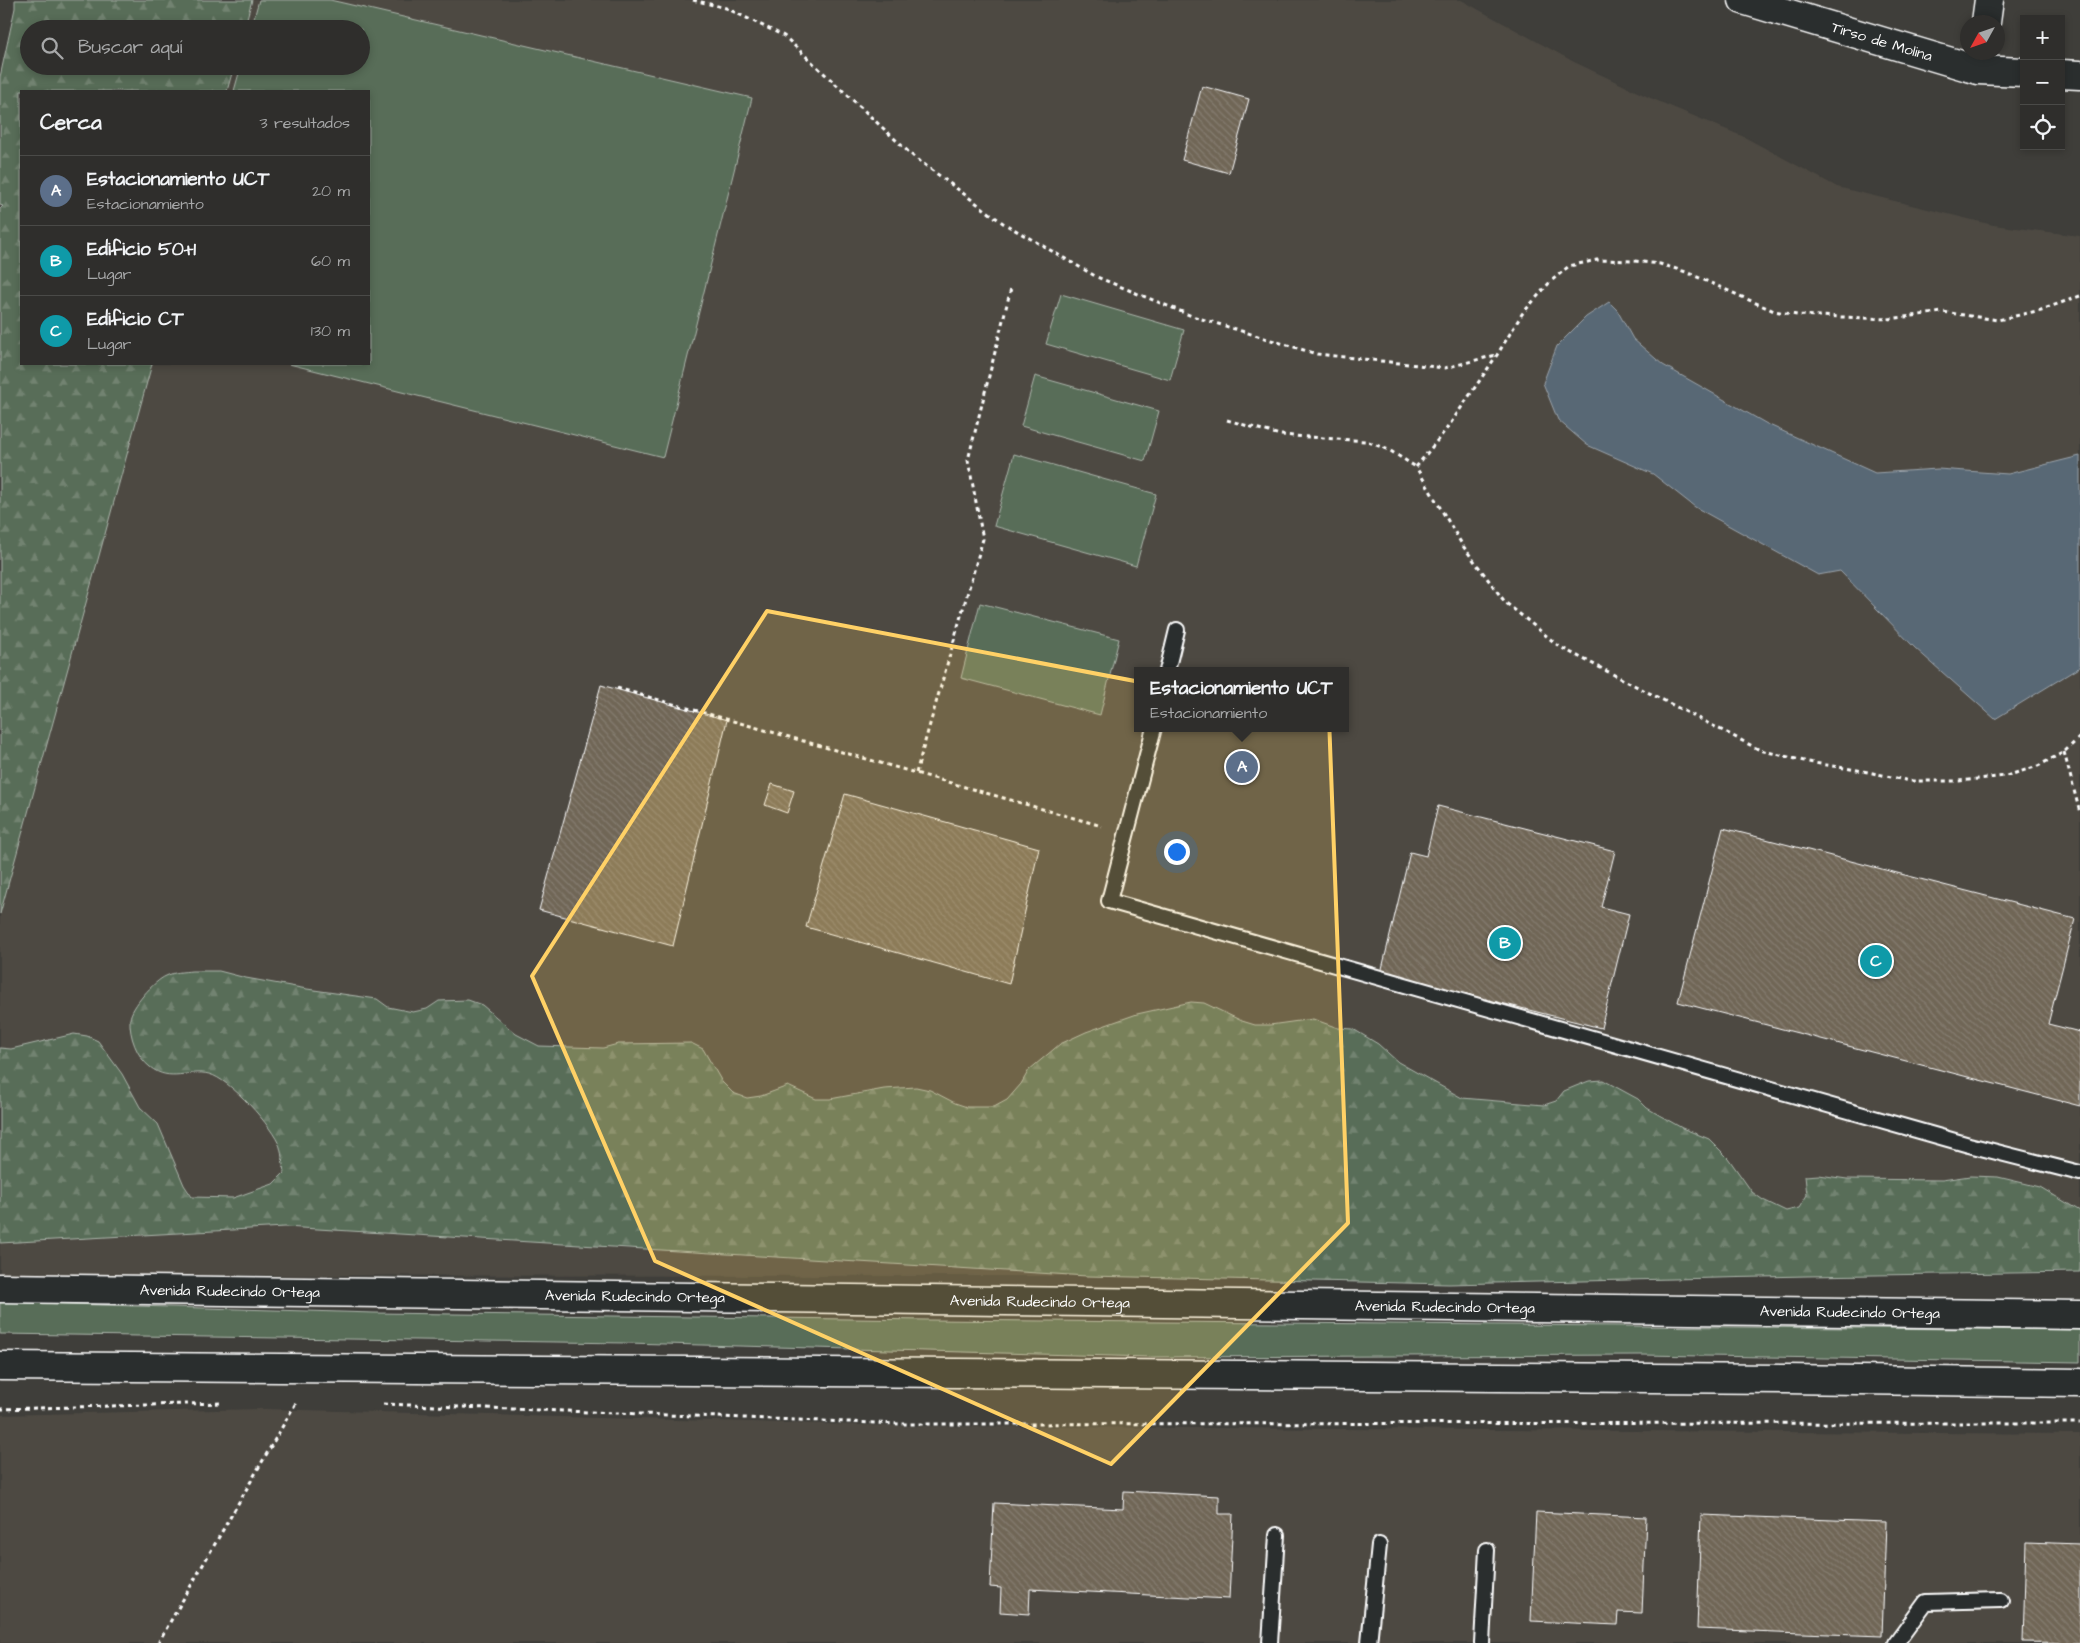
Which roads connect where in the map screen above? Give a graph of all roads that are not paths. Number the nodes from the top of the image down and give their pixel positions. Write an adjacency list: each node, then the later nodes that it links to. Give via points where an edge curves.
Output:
1 (1743, 0): 4 (main road, Tirso de Molina)
2 (1989, 0): 3 (main road)
3 (1987, 15)
4 (1980, 61): 5 (main road, Tirso de Molina)
5 (2020, 71)
6 (2065, 74): 7 (main road)
7 (2080, 75)
8 (1177, 630): 9 (lane)
9 (1168, 667)
10 (1153, 732): 11 (lane, via 1109,901 1968,1145)
11 (2080, 1173)
12 (0, 1288): 13 (main road, Avenida Rudecindo Ortega)
13 (2080, 1315)
14 (0, 1366): 15 (main road)
15 (2080, 1383)
16 (1277, 1535): 20 (lane)
17 (1378, 1545): 21 (lane)
18 (1487, 1550): 22 (lane)
19 (2000, 1600): 23 (lane, via 1926,1602)
20 (1270, 1643)
21 (1369, 1643)
22 (1482, 1643)
23 (1896, 1643)

